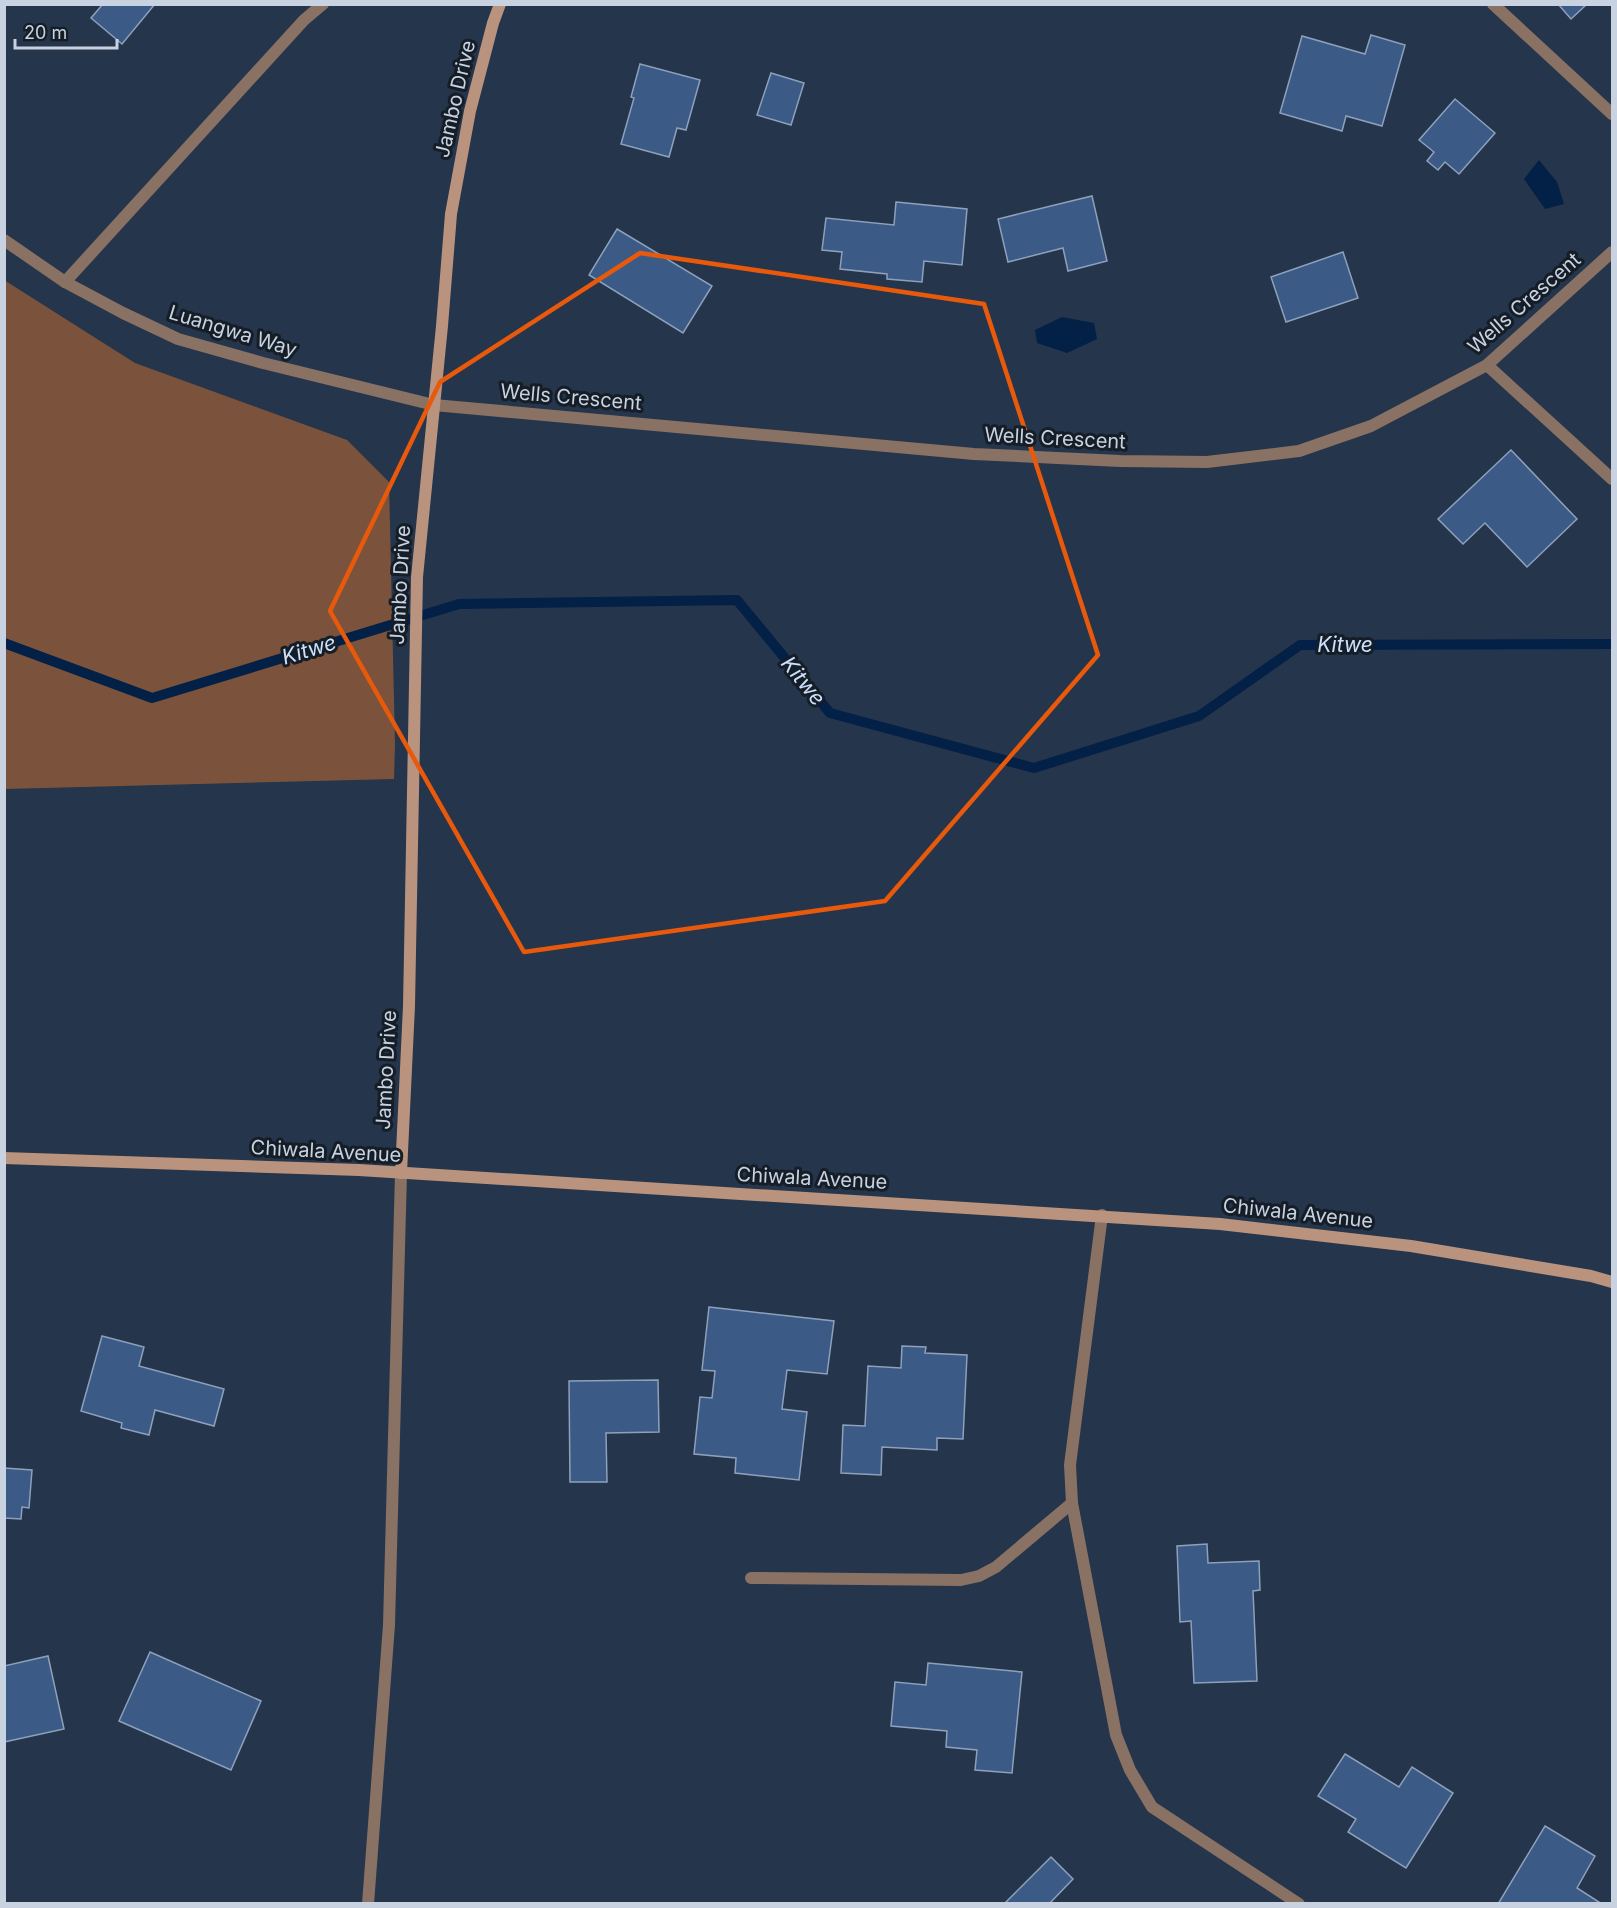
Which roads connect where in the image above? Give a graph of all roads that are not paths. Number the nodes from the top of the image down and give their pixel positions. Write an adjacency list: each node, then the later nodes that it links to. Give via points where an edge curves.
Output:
1 (323, 4): 7 (street)
2 (500, 4): 9 (main road, Jambo Drive, via 471,111 452,214)
3 (1493, 4): 4 (street)
4 (1612, 114)
5 (4, 240): 7 (street, Luangwa Way)
6 (1612, 252): 8 (street, Wells Crescent)
7 (65, 282): 9 (street, Luangwa Way, via 178,339)
8 (1487, 365): 9 (street, Wells Crescent, via 1371,426 1299,451 1207,462 974,454); 10 (street)
9 (434, 405): 12 (main road, Jambo Drive, via 417,577 409,1006)
10 (1612, 479)
11 (4, 1158): 12 (main road, Chiwala Avenue)
12 (401, 1173): 13 (main road, Chiwala Avenue); 17 (street, via 389,1625)
13 (1102, 1215): 14 (main road, Chiwala Avenue, via 1411,1246); 15 (street, via 1070,1465)
14 (1612, 1282)
15 (1072, 1503): 16 (street, via 996,1567 978,1576 960,1580); 18 (street, via 1111,1712 1130,1770 1152,1807)
16 (751, 1578)
17 (368, 1904)
18 (1299, 1904)

